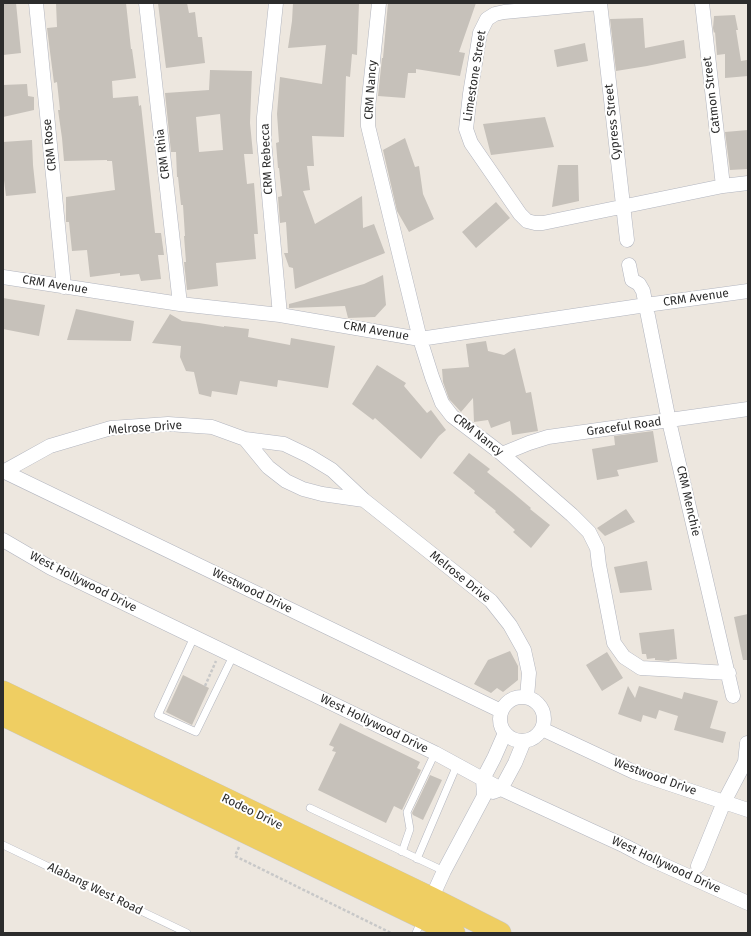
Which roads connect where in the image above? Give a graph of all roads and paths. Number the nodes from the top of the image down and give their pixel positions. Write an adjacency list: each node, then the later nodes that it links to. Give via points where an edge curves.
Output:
1 (36, 3): 13 (street, CRM Rose)
2 (146, 3): 15 (street, CRM Rhia)
3 (276, 3): 17 (street, CRM Rebecca, via 264,117 264,140)
4 (379, 3): 18 (street, CRM Nancy, via 368,126)
5 (600, 3): 9 (street, Cypress Street); 9 (street, Limestone Street, via 504,12 487,19 480,33 466,129 479,156 527,221 543,223)
6 (702, 3): 8 (street, Catmon Street)
7 (748, 183): 8 (street, Limestone Street)
8 (723, 186): 9 (street, Limestone Street)
9 (623, 207): 10 (street, Cypress Street)
10 (627, 240)
11 (630, 265): 16 (street, CRM Menchie, via 632,280 642,287)
12 (3, 277): 13 (street, CRM Avenue)
13 (64, 287): 15 (street, CRM Avenue)
14 (748, 291): 16 (street, CRM Avenue)
15 (180, 304): 17 (street, CRM Avenue)
16 (646, 304): 18 (street, CRM Avenue); 20 (street, CRM Menchie)
17 (280, 314): 18 (street, CRM Avenue)
18 (420, 339): 22 (street, CRM Nancy, via 442,403 452,416)
19 (748, 409): 20 (street, Graceful Road)
20 (669, 421): 22 (street, Graceful Road, via 548,437); 28 (street, CRM Menchie)
21 (245, 440): 23 (street, Melrose Drive, via 212,426 168,424 111,428 50,446); 24 (street, Melrose Drive, via 284,444 309,456 332,470); 24 (street, Melrose Drive, via 268,467 286,481 322,494)
22 (502, 454): 28 (street, CRM Nancy, via 589,532 597,548 598,565 614,643 624,657 641,668)
23 (3, 472): 33 (street, Westwood Drive)
24 (364, 500): 32 (street, Melrose Drive, via 491,601 510,625 524,650 529,673)
25 (3, 540): 26 (street, West Hollywood Drive, via 51,568)
26 (194, 637): 27 (street, West Hollywood Drive); 27 (lane, via 158,715 196,732)
27 (227, 653): 29 (path); 39 (street, West Hollywood Drive)
28 (729, 673): 31 (street, CRM Menchie)
29 (205, 686)
30 (3, 692): 54 (main road, Rodeo Drive)
31 (733, 696)
32 (527, 697): 33 (street, via 512,699); 35 (street, via 542,709)
33 (501, 710): 36 (street, via 501,726)
34 (3, 715): 47 (main road, Rodeo Drive)
35 (542, 729): 37 (street, via 531,739); 44 (street, Westwood Drive, via 634,772)
36 (505, 733): 37 (street, via 511,738); 41 (street)
37 (524, 741): 42 (street)
38 (747, 744): 44 (street, via 745,762)
39 (435, 753): 40 (street, West Hollywood Drive); 49 (lane, via 407,812 410,829)
40 (457, 765): 41 (street, West Hollywood Drive); 50 (lane)
41 (483, 779): 42 (street, West Hollywood Drive); 43 (street)
42 (501, 789): 43 (street); 53 (street, West Hollywood Drive)
43 (484, 796): 52 (street)
44 (724, 802): 46 (street, Westwood Drive); 51 (street)
45 (310, 808): 49 (lane)
46 (748, 810)
47 (247, 832): 54 (main road, Rodeo Drive); 56 (path, via 235,856)
48 (3, 845): 55 (lane, Alabang West Road)
49 (402, 852): 50 (lane)
50 (417, 859): 52 (lane)
51 (698, 866)
52 (444, 871): 54 (street)
53 (748, 903)
54 (423, 916): 57 (main road, Rodeo Drive); 58 (main road, Rodeo Drive)
55 (187, 933)
56 (391, 933)
57 (454, 933)
58 (500, 933)

